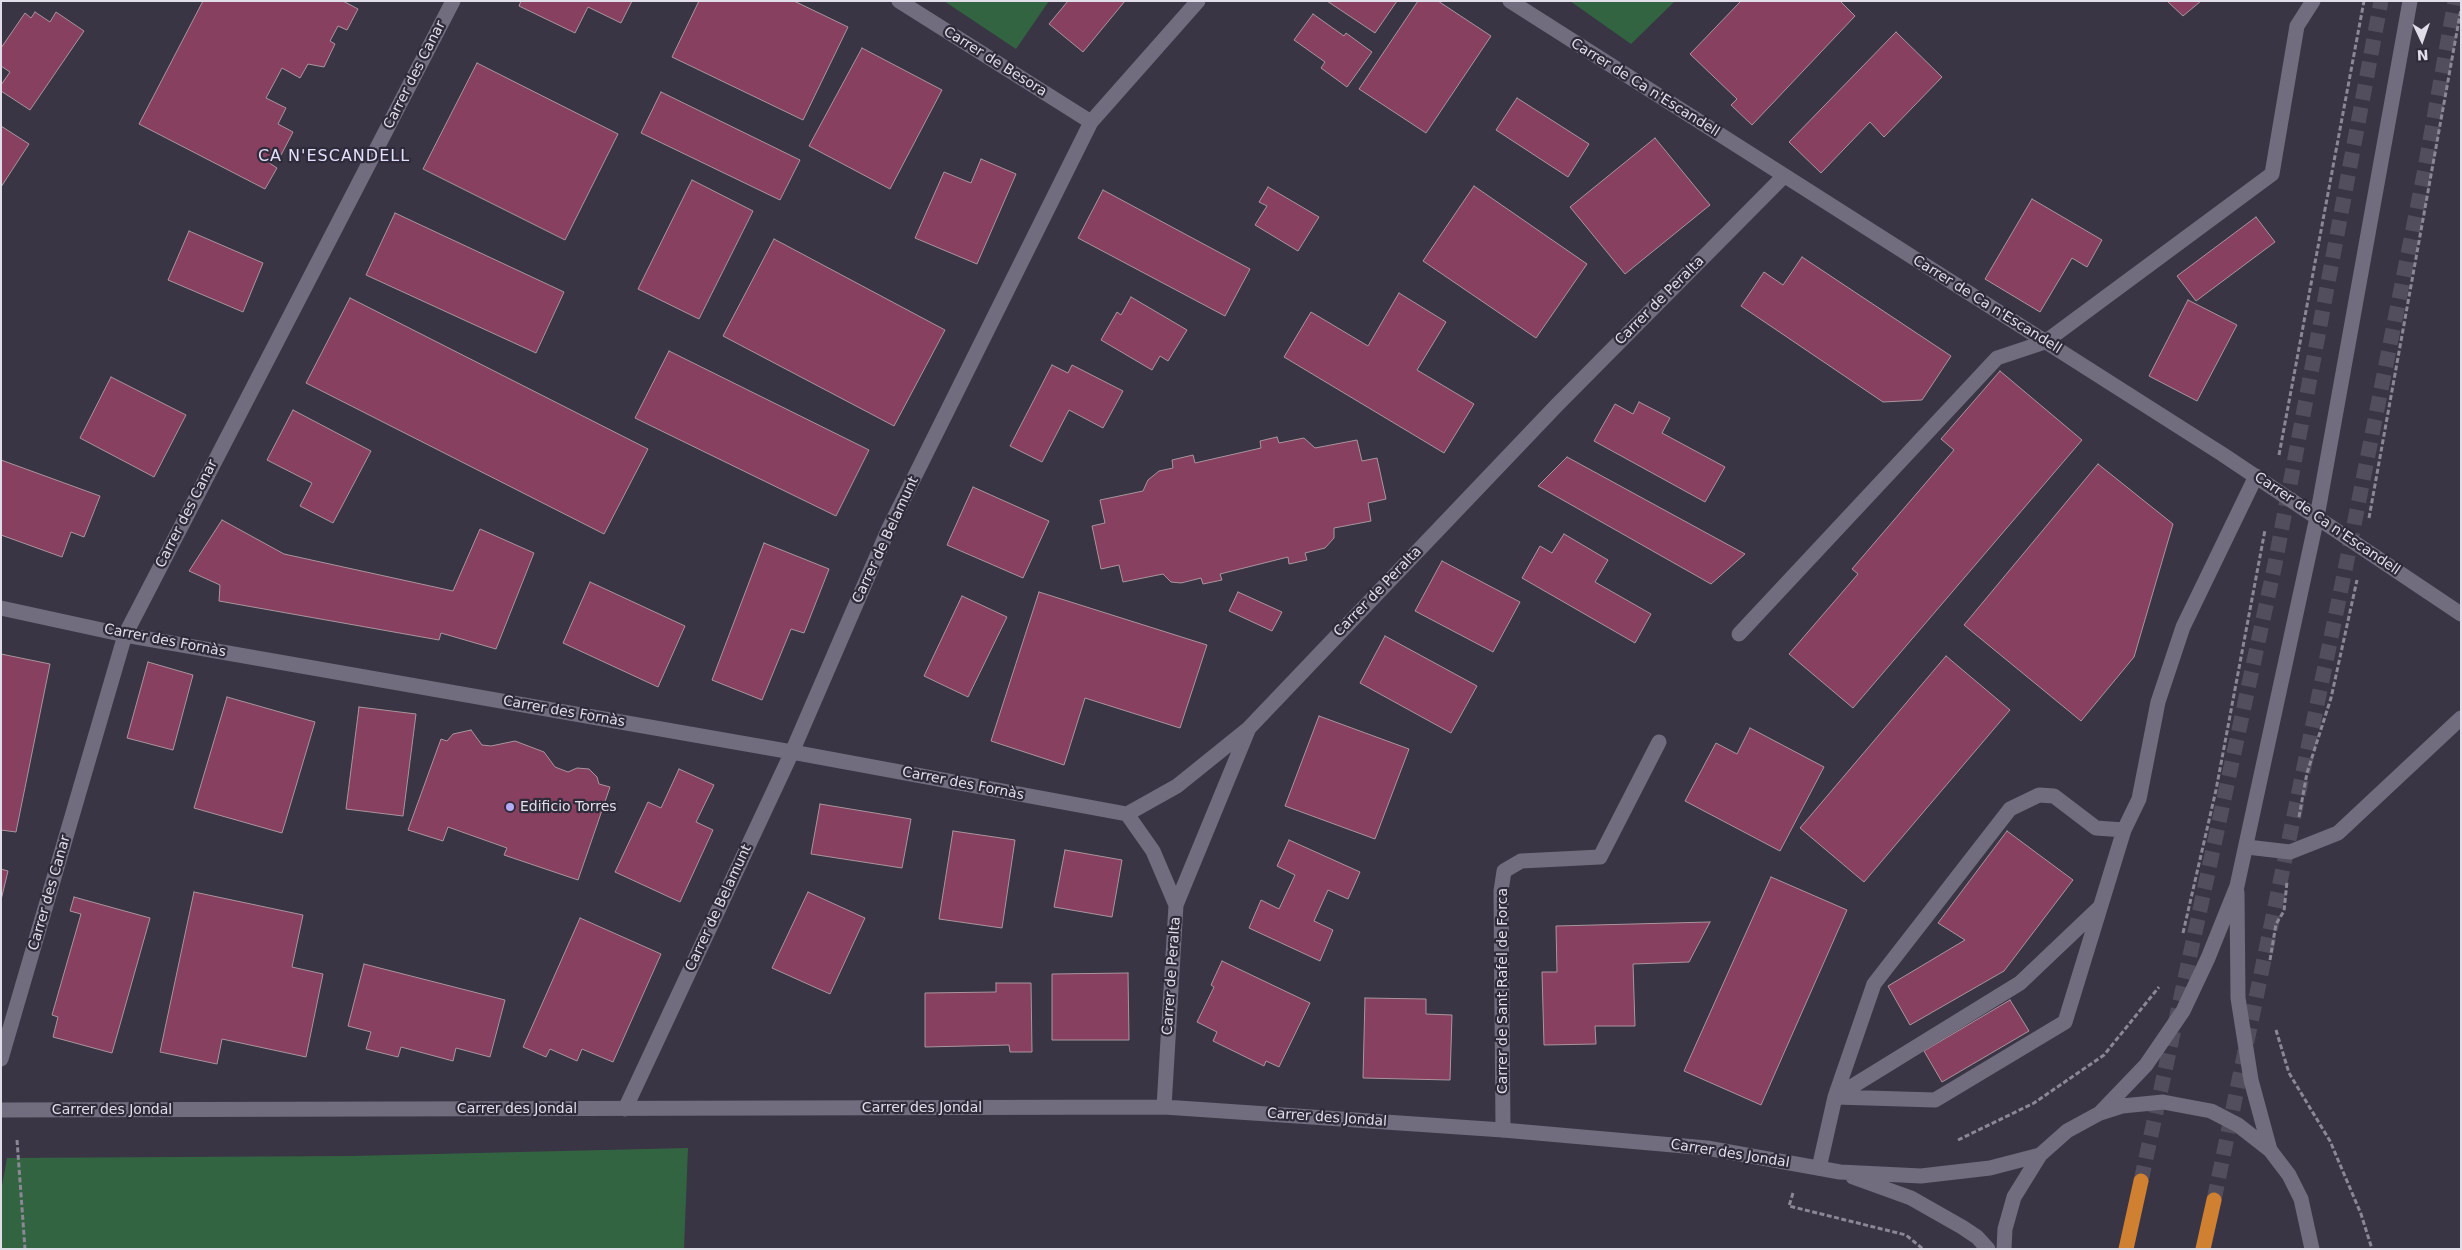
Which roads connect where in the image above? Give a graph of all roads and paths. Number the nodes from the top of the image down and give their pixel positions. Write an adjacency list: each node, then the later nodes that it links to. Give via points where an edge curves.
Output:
1 (453, 1): 18 (street, Carrer des Canar)
2 (899, 1): 9 (street, Carrer de Besora)
3 (1198, 1): 9 (street, Carrer de Belamunt)
4 (1510, 1): 10 (street, Carrer de Ca n'Escandell)
5 (2313, 1): 11 (street, via 2297,26 2272,174)
6 (2364, 1): 13 (path)
7 (2410, 1): 14 (street)
8 (2461, 9): 15 (path)
9 (1091, 122): 23 (street, Carrer de Belamunt, via 889,528)
10 (1784, 176): 11 (street, Carrer de Ca n'Escandell); 21 (street, Carrer de Peralta, via 1557,405)
11 (2045, 342): 12 (street, Carrer de Ca n'Escandell); 19 (street, via 1997,358)
12 (2256, 476): 13 (street, Carrer de Ca n'Escandell); 25 (street, via 2184,627 2158,702 2139,799)
13 (2273, 488): 14 (street, Carrer de Ca n'Escandell); 31 (path, via 2216,790)
14 (2318, 517): 15 (street, Carrer de Ca n'Escandell); 26 (street)
15 (2364, 548): 17 (street, Carrer de Ca n'Escandell); 27 (path, via 2331,698 2307,773)
16 (1, 608): 18 (street, Carrer des Fornàs)
17 (2461, 614)
18 (125, 634): 23 (street, Carrer des Fornàs); 35 (street, Carrer des Canar)
19 (1739, 634)
20 (2461, 718): 27 (street, via 2338,833)
21 (1249, 728): 24 (street, via 1177,786); 29 (street, Carrer de Peralta)
22 (1659, 742): 41 (street, Carrer de Sant Rafel de Forca, via 1600,857 1521,861 1504,871 1501,891)
23 (792, 752): 24 (street, Carrer des Fornàs); 38 (street, Carrer de Belamunt)
24 (1127, 814): 29 (street, via 1153,851)
25 (2124, 830): 30 (street); 36 (street, via 2096,828 2054,796 2039,796 2010,809 1874,984)
26 (2247, 847): 27 (street); 28 (street)
27 (2290, 852): 32 (path, via 2284,911 2276,924)
28 (2237, 886): 40 (street, via 2183,1011 2146,1065); 43 (street, via 2238,998 2251,1080)
29 (1176, 906): 37 (street, Carrer de Peralta)
30 (2101, 906): 36 (street, via 2020,983); 36 (street, via 2065,1022 1935,1100)
31 (2182, 938)
32 (2269, 963)
33 (2164, 981): 42 (path, via 2104,1055 2034,1103)
34 (2276, 1029): 57 (path, via 2289,1073 2330,1141)
35 (1, 1059)
36 (1835, 1097): 46 (street)
37 (1164, 1107): 38 (street, Carrer des Jondal); 41 (street, Carrer des Jondal)
38 (625, 1109): 39 (street, Carrer des Jondal)
39 (8, 1110): 51 (path)
40 (2100, 1113): 43 (street, via 2122,1106 2163,1102 2211,1111 2238,1125); 44 (street, via 2067,1130)
41 (1503, 1130): 45 (street, Carrer des Jondal, via 1707,1148)
42 (1956, 1141)
43 (2270, 1150): 50 (street, via 2302,1198)
44 (2040, 1155): 47 (street, Carrer des Jondal, via 1990,1168 1921,1176); 54 (street, via 2014,1197 2005,1229)
45 (1801, 1166): 46 (street, Carrer des Jondal); 52 (path, via 1789,1206 1906,1235)
46 (1819, 1168): 47 (street, Carrer des Jondal)
47 (1840, 1172): 53 (street, Carrer des Jondal, via 1911,1198 1962,1227)
48 (2141, 1181): 55 (highway)
49 (2214, 1200): 56 (highway)
50 (2314, 1246)
51 (25, 1249)
52 (1923, 1249)
53 (1988, 1249)
54 (2004, 1249)
55 (2126, 1249)
56 (2203, 1249)
57 (2372, 1249)

